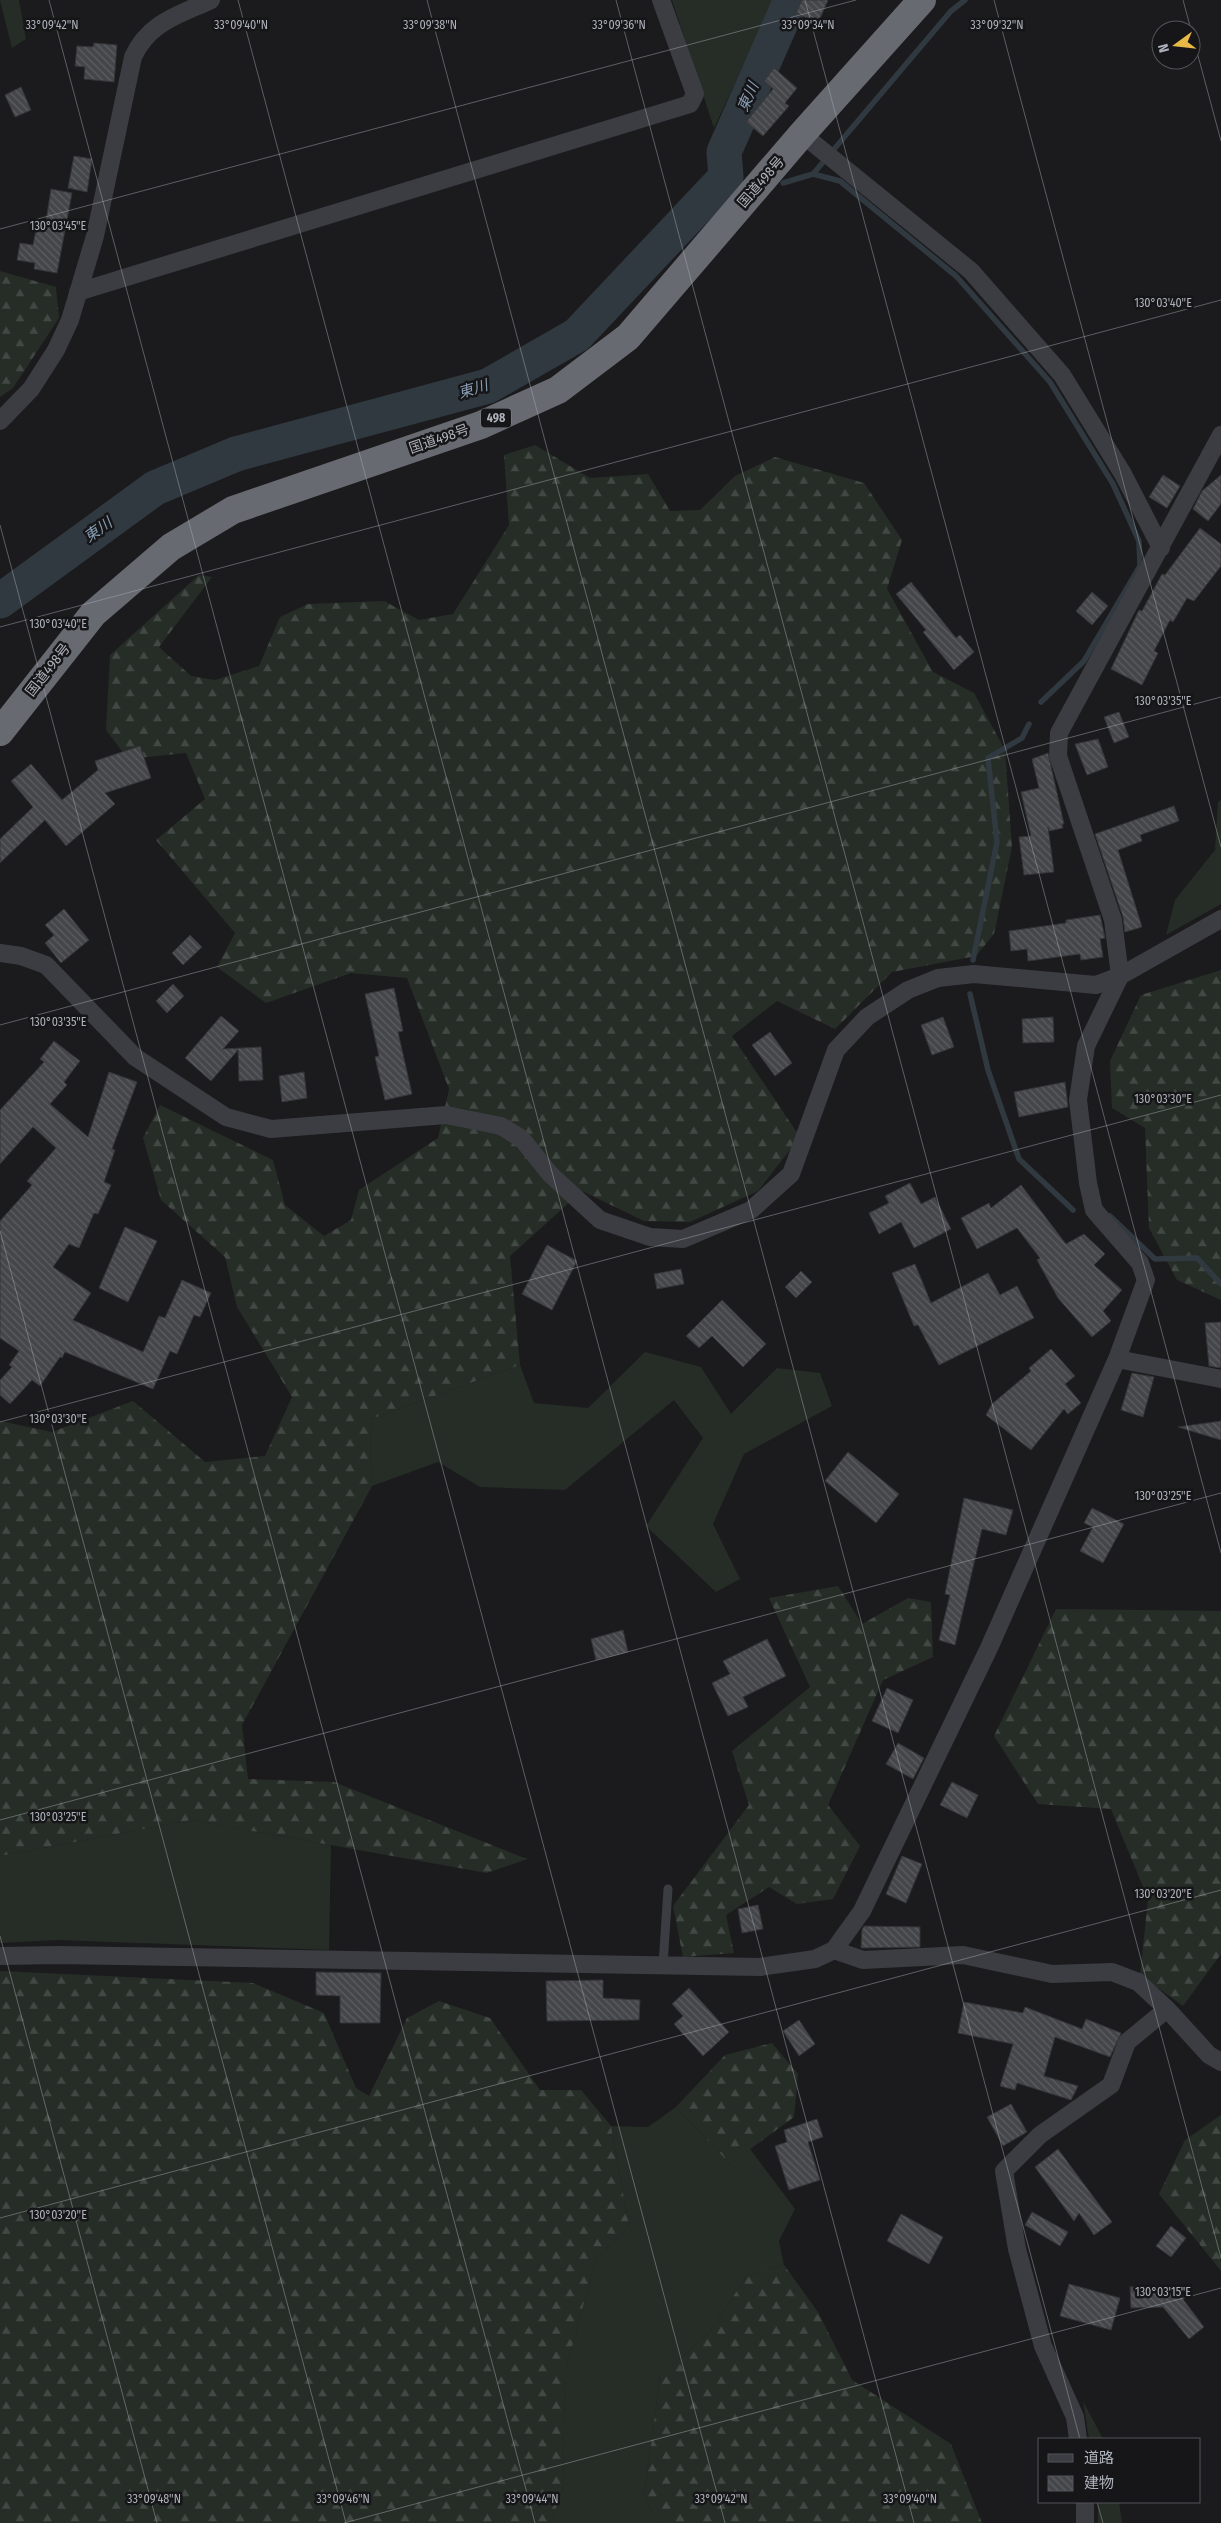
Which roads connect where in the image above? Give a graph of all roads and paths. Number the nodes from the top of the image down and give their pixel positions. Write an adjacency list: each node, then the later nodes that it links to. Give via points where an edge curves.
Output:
1 (212, 0): 5 (street, via 159,24 140,42 133,57 95,236)
2 (661, 0): 5 (street, via 695,94 690,104)
3 (922, 0): 4 (highway, 国道498号 / 498)
4 (810, 141): 8 (street, via 971,271 1062,376 1123,474); 9 (highway, 国道498号 / 498, via 628,336 558,390 482,425 233,510 170,547 93,614)
5 (78, 292): 6 (street, via 56,350 31,389)
6 (0, 421)
7 (1221, 435): 8 (street)
8 (1161, 548): 12 (street, via 1059,733 1058,756 1113,920)
9 (0, 732)
10 (1221, 919): 12 (street)
11 (0, 953): 12 (street, via 46,965 134,1057 226,1117 271,1129 446,1115 501,1126 522,1139 550,1174 600,1220 650,1237 683,1239 751,1210 791,1174 836,1050 867,1017 908,990 938,978 974,974 1096,985)
12 (1120, 976): 13 (street, via 1086,1046 1078,1100 1094,1210 1140,1263 1146,1280)
13 (1117, 1359): 14 (street); 16 (street, via 989,1648 862,1911)
14 (1221, 1379)
15 (668, 1889): 18 (lane)
16 (834, 1950): 18 (street, via 815,1959 760,1967); 19 (street, via 863,1960 963,1955 1052,1974 1112,1972 1138,1982)
17 (0, 1956): 18 (street, via 59,1954)
18 (663, 1965)
19 (1167, 2009): 20 (street, via 1209,2055); 21 (street, via 1127,2042 1111,2085 1040,2134 1004,2171 1016,2249 1043,2346 1075,2418)
20 (1221, 2062)
21 (1078, 2438)
22 (1085, 2503): 23 (street)
23 (1085, 2523)

